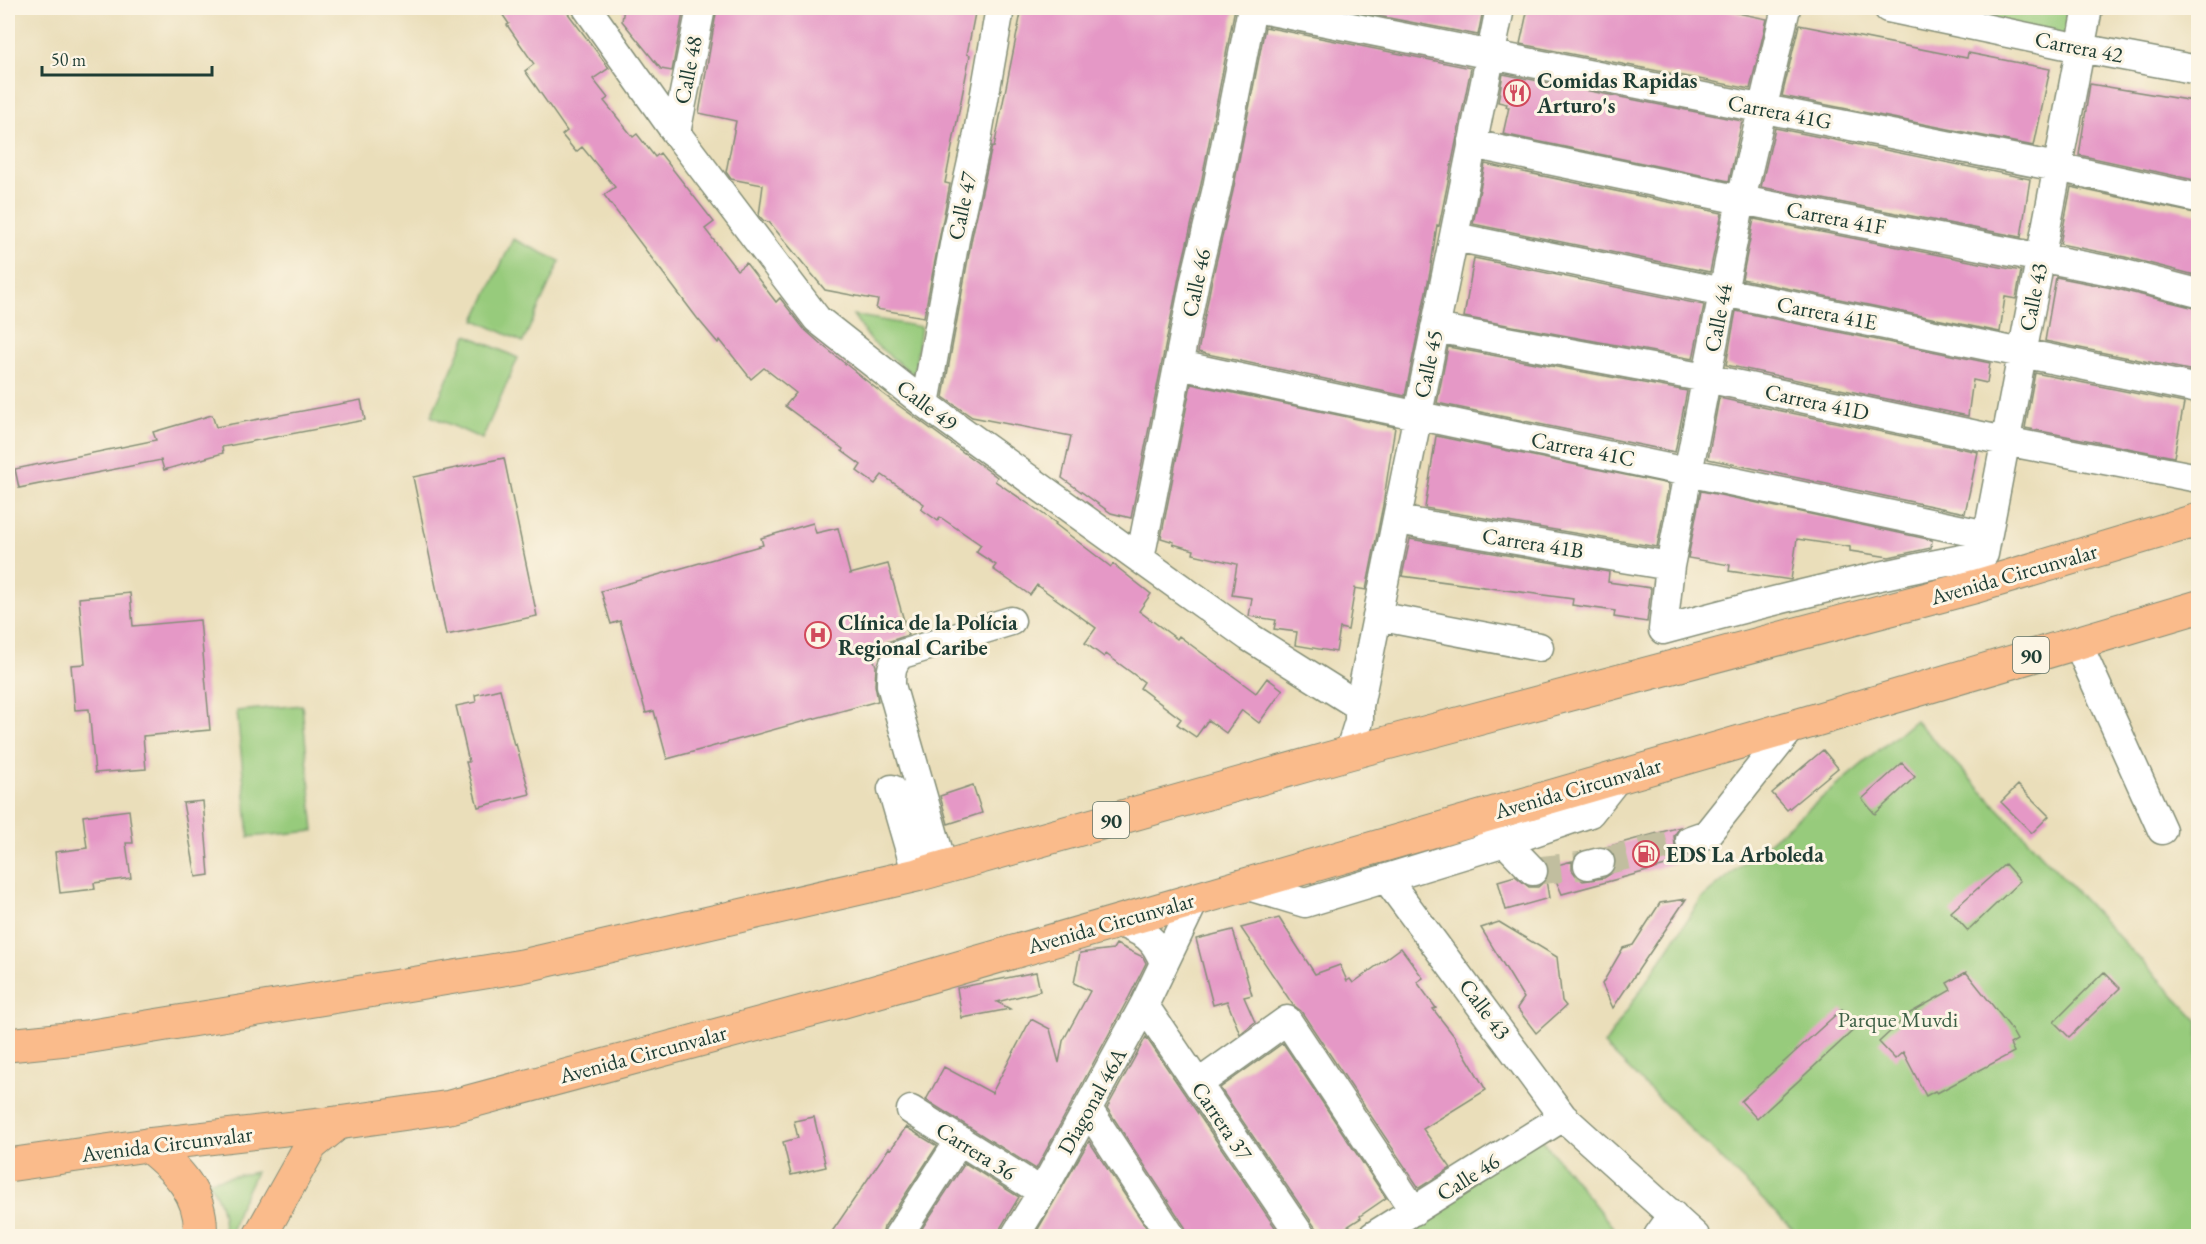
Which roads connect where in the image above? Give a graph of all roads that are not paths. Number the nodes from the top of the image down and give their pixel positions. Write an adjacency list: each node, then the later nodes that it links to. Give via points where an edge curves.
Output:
1 (587, 8): 13 (street, Calle 49)
2 (701, 8): 13 (street, Calle 48)
3 (1000, 8): 27 (street, Calle 47)
4 (1253, 8): 10 (street, Carrera 41G); 24 (street, Calle 46)
5 (1500, 8): 10 (street, Calle 45)
6 (1786, 8): 12 (street, Calle 44)
7 (1888, 8): 9 (street, Carrera 42)
8 (2088, 8): 9 (street, Calle 43)
9 (2080, 48): 11 (street, Carrera 42); 15 (street, Calle 43)
10 (1490, 55): 12 (street, Carrera 41G); 14 (street, Calle 45)
11 (2199, 70)
12 (1763, 108): 15 (street, Carrera 41G); 17 (street, Calle 44)
13 (676, 133): 27 (street, Calle 49, via 817,319)
14 (1472, 144): 17 (street, Carrera 41F); 18 (street, Calle 45)
15 (2057, 167): 16 (street, Carrera 41G); 19 (street, Calle 43)
16 (2199, 198)
17 (1741, 200): 19 (street, Carrera 41F); 20 (street, Calle 44)
18 (1455, 237): 20 (street, Carrera 41E); 22 (street, Calle 45)
19 (2040, 256): 21 (street, Carrera 41F); 23 (street, Calle 43)
20 (1723, 292): 23 (street, Carrera 41E); 25 (street, Calle 44)
21 (2199, 293)
22 (1435, 328): 25 (street, Carrera 41D); 28 (street, Calle 45)
23 (2022, 352): 26 (street, Carrera 41E); 29 (street, Calle 43)
24 (1179, 365): 28 (street, Carrera 41C); 34 (street, Calle 46)
25 (1706, 378): 29 (street, Carrera 41D); 30 (street, Calle 44)
26 (2199, 389)
27 (924, 404): 34 (street, Calle 49)
28 (1418, 416): 30 (street, Carrera 41C); 32 (street, Calle 45)
29 (2005, 441): 31 (street, Carrera 41D); 35 (street, Calle 43)
30 (1689, 470): 35 (street, Carrera 41C); 36 (street, Calle 44)
31 (2199, 478)
32 (1397, 520): 36 (street, Carrera 41B); 38 (street, Calle 45)
33 (2199, 520): 35 (main road, Avenida Circunvalar / 90)
34 (1140, 559): 42 (street, Calle 49)
35 (1983, 559): 36 (street, Calle 44, via 1876,576 1663,630); 44 (main road, Avenida Circunvalar / 90)
36 (1670, 566)
37 (2199, 606): 40 (main road, Avenida Circunvalar / 90)
38 (1377, 615): 41 (street); 42 (street, Calle 45)
39 (1011, 621): 52 (street, via 902,654 894,661 891,685 920,781)
40 (2076, 642): 43 (main road, Avenida Circunvalar / 90); 48 (street)
41 (1539, 648)
42 (1359, 713): 44 (street); 45 (street, Calle 45)
43 (1792, 727): 46 (main road, Avenida Circunvalar / 90); 50 (street, via 1707,834)
44 (1393, 742): 45 (main road, Avenida Circunvalar / 90)
45 (1349, 753): 52 (main road, Avenida Circunvalar / 90)
46 (1620, 775): 49 (main road, Avenida Circunvalar / 90); 51 (street, via 1590,813)
47 (892, 789): 52 (street)
48 (2162, 830)
49 (1428, 831): 51 (street); 55 (main road, Avenida Circunvalar / 90)
50 (1690, 840)
51 (1505, 842): 53 (street); 54 (street)
52 (930, 871): 60 (main road, Avenida Circunvalar / 90, via 522,966 86,1037)
53 (1533, 871)
54 (1386, 878): 55 (street, via 1305,903); 64 (street, Calle 43)
55 (1245, 885): 56 (main road, Avenida Circunvalar / 90)
56 (1194, 899): 57 (main road, Avenida Circunvalar / 90); 58 (street, Diagonal 46A)
57 (1118, 922): 58 (street, via 1143,932 1160,951); 65 (main road, Avenida Circunvalar / 90, via 844,1001 450,1107)
58 (1164, 963): 59 (street, Diagonal 46A)
59 (1144, 1005): 61 (street, Carrera 37); 62 (street, Diagonal 46A)
60 (8, 1045)
61 (1197, 1084): 69 (street, via 1287,1020); 76 (street, Carrera 37)
62 (1088, 1109): 70 (street, Diagonal 46A); 75 (street)
63 (911, 1110): 66 (street, Carrera 36)
64 (1563, 1117): 69 (street, Calle 46); 71 (street, Calle 43)
65 (338, 1123): 67 (main road, Avenida Circunvalar / 90); 73 (main road, via 311,1145)
66 (960, 1140): 70 (street, Carrera 36); 74 (street)
67 (147, 1145): 68 (main road, Avenida Circunvalar / 90); 72 (main road, via 186,1181 198,1207)
68 (8, 1165)
69 (1414, 1211): 77 (street, Calle 46)
70 (1032, 1220)
71 (1666, 1226): 78 (street, Calle 43)
72 (200, 1236)
73 (260, 1236)
74 (898, 1236)
75 (1172, 1236)
76 (1301, 1236)
77 (1373, 1236)
78 (1695, 1236)

